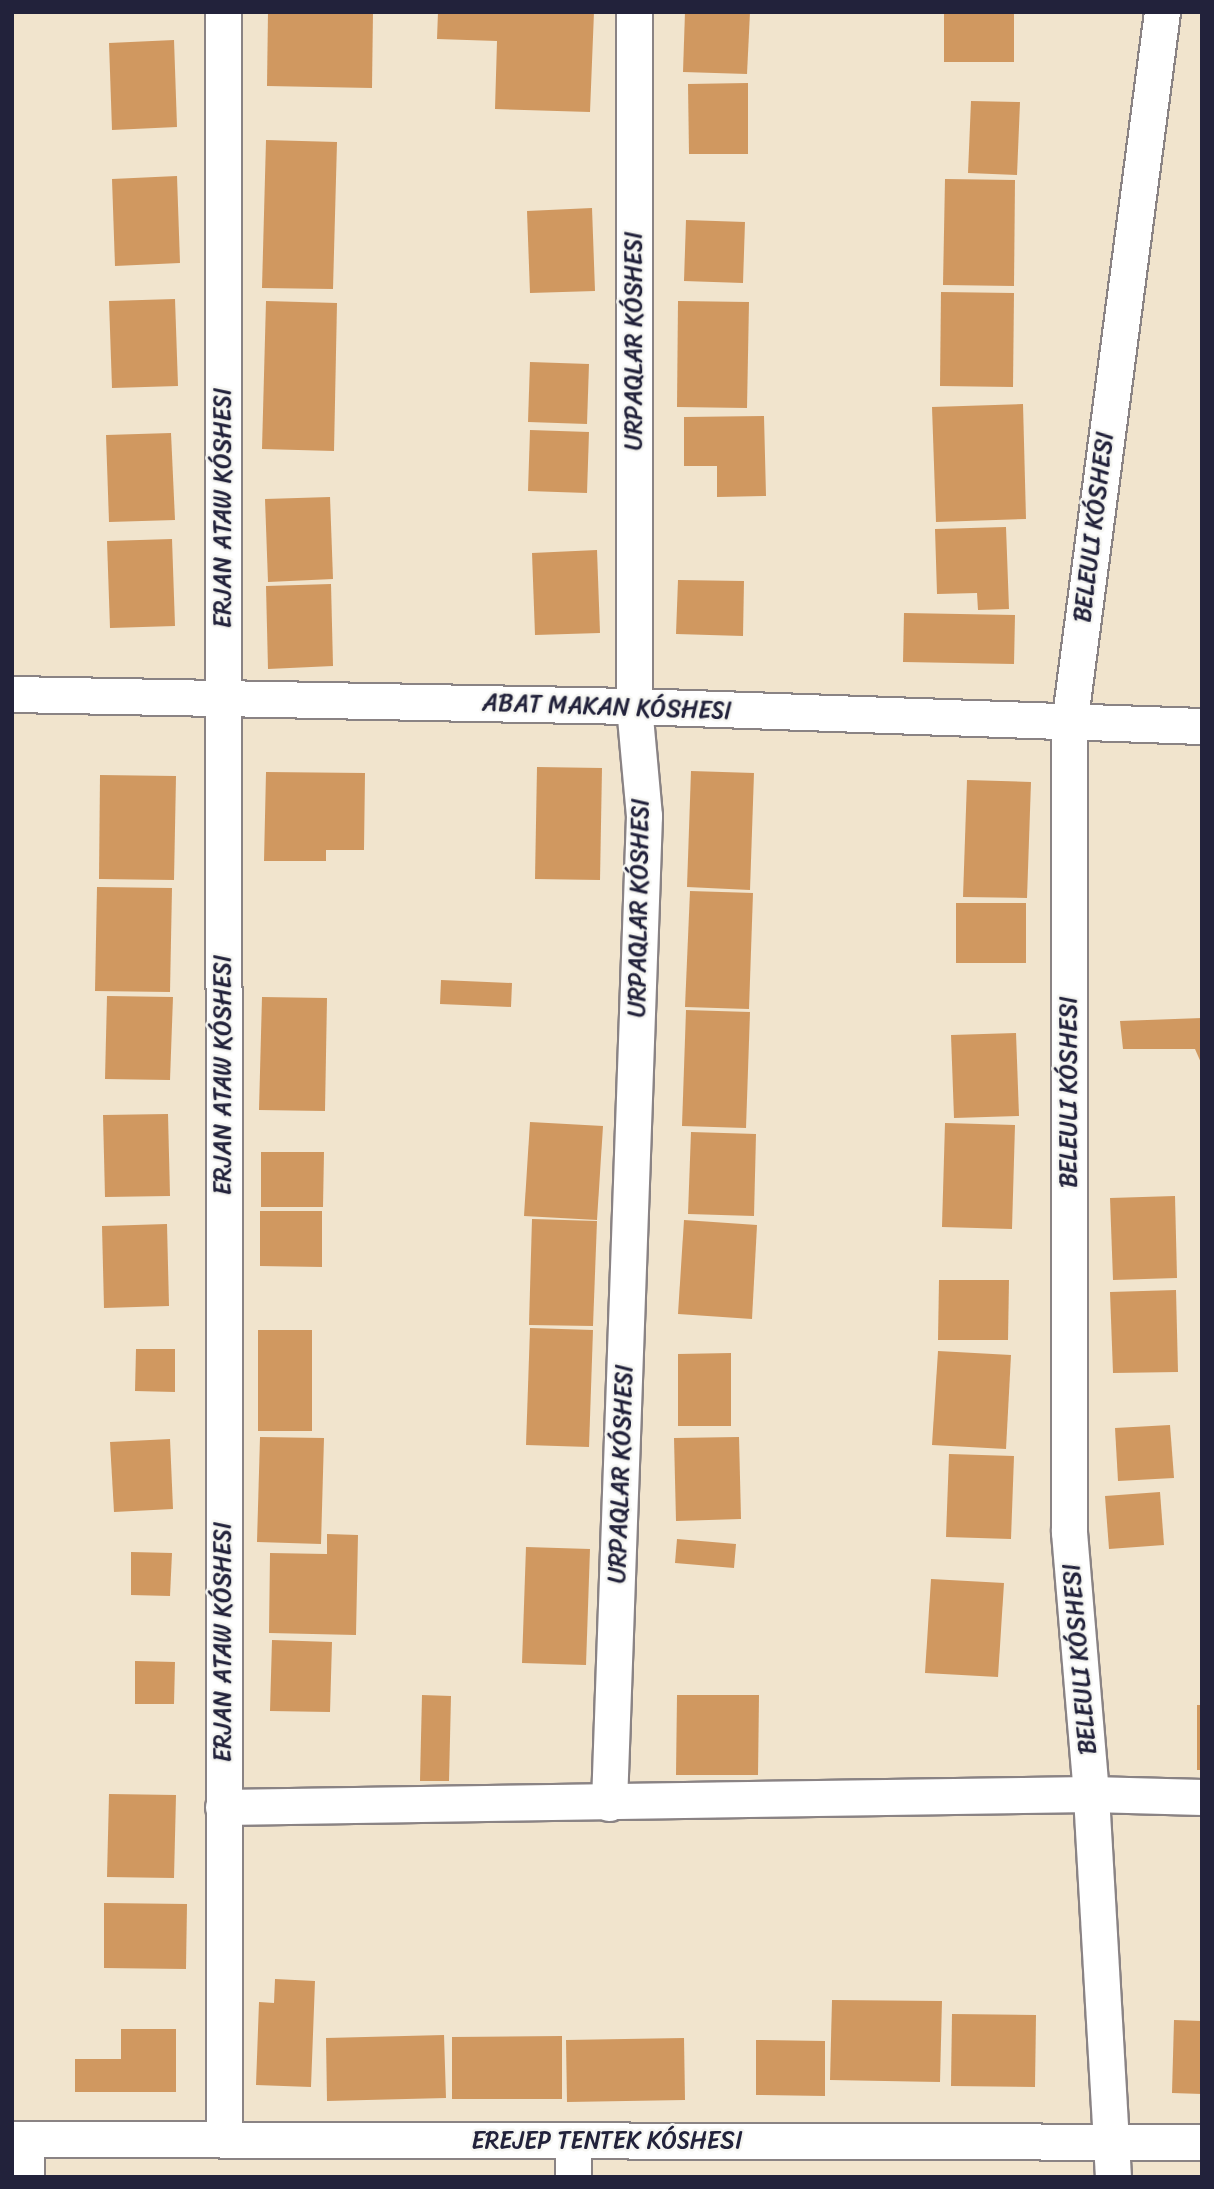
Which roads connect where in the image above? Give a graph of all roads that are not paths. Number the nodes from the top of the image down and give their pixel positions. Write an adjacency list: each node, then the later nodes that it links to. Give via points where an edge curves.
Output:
1 (223, 12): 5 (street, ERJAN ATAW KÓSHESI)
2 (634, 12): 6 (street, URPAQLAR KÓSHESI)
3 (1162, 12): 7 (street, BELEULI KÓSHESI)
4 (12, 694): 5 (street, ABAT MAKAN KÓSHESI)
5 (223, 699): 6 (street, ABAT MAKAN KÓSHESI); 12 (street, ERJAN ATAW KÓSHESI)
6 (634, 706): 7 (street, ABAT MAKAN KÓSHESI); 11 (street, URPAQLAR KÓSHESI, via 644,816)
7 (1069, 725): 8 (street, ABAT MAKAN KÓSHESI); 9 (street, BELEULI KÓSHESI, via 1069,1532)
8 (1202, 726)
9 (1091, 1794): 10 (street); 11 (street); 16 (street, BELEULI KÓSHESI)
10 (1202, 1797)
11 (609, 1803): 12 (street)
12 (223, 1807): 13 (street, ERJAN ATAW KÓSHESI)
13 (224, 2137): 14 (street, EREJEP TENTEK KÓSHESI); 15 (street, EREJEP TENTEK KÓSHESI)
14 (19, 2139): 18 (street)
15 (573, 2141): 16 (street, EREJEP TENTEK KÓSHESI); 19 (street)
16 (1112, 2142): 17 (street, EREJEP TENTEK KÓSHESI); 20 (street, BELEULI KÓSHESI)
17 (1202, 2142)
18 (26, 2177)
19 (572, 2177)
20 (1113, 2177)

